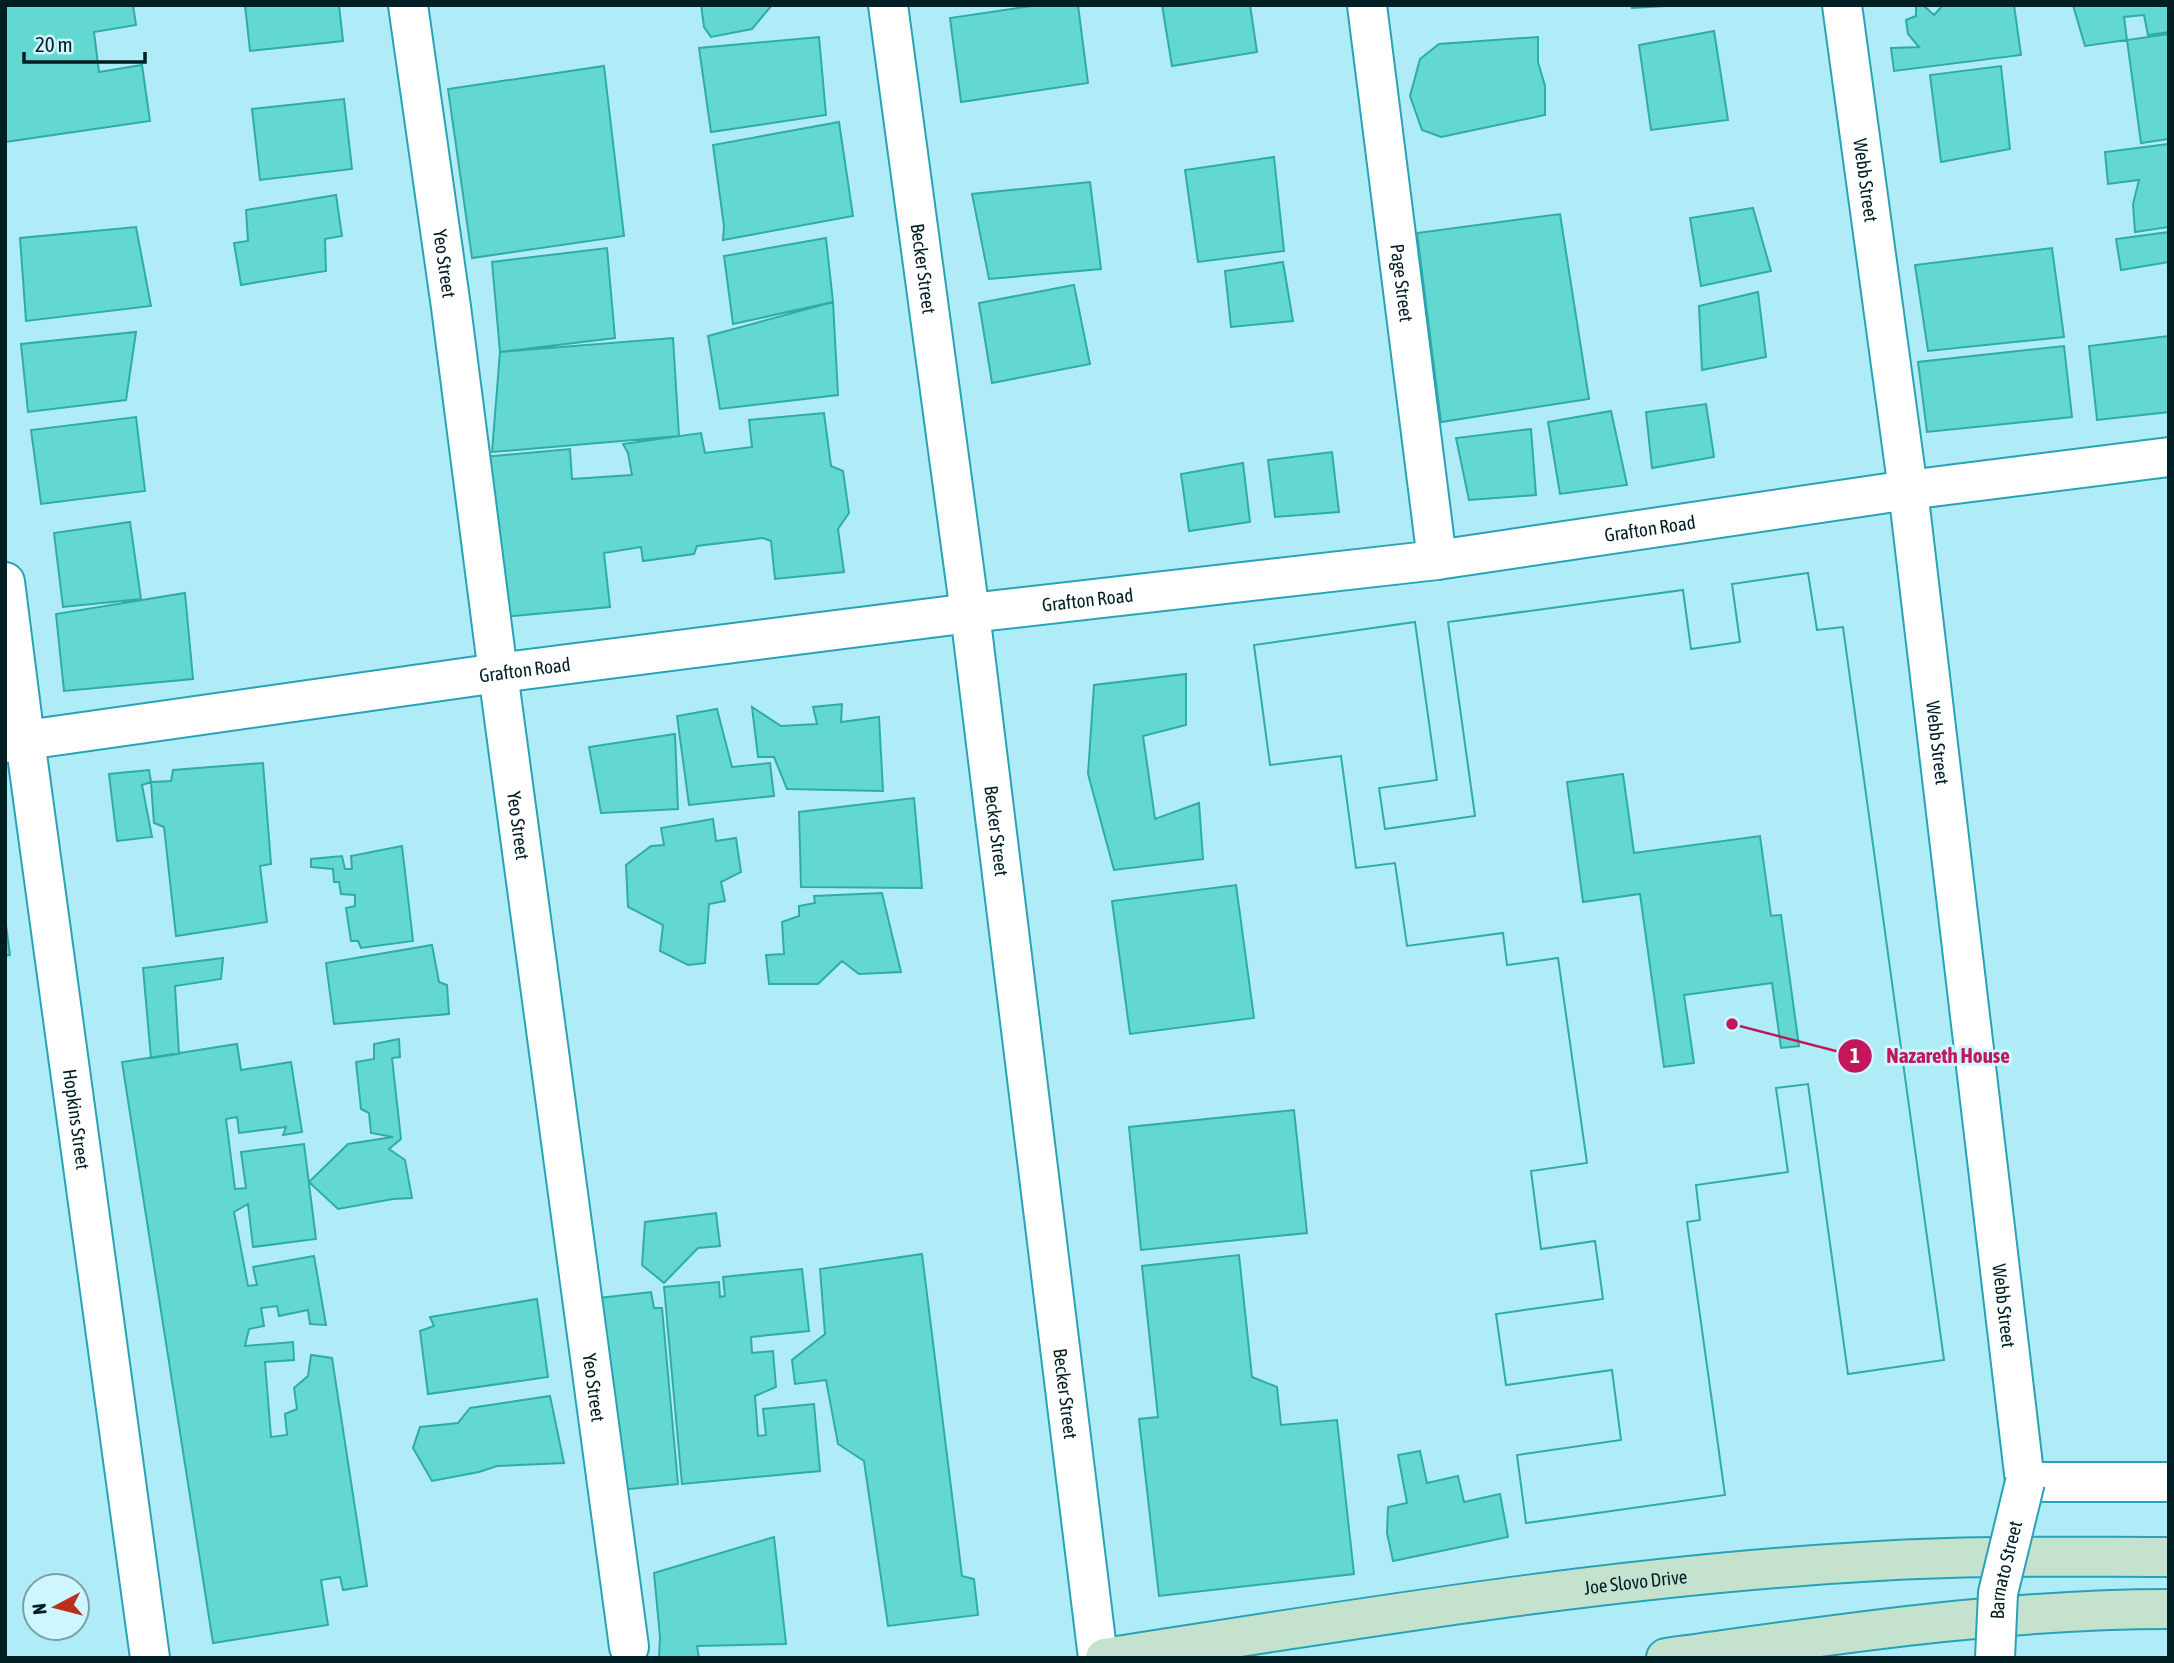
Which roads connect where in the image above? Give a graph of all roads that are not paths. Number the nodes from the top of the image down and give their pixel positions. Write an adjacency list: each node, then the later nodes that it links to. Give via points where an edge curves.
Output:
1 (408, 5): 10 (street, Yeo Street)
2 (888, 5): 9 (street, Becker Street)
3 (1367, 5): 7 (street, Page Street)
4 (1842, 5): 6 (street, Webb Street)
5 (2169, 457): 6 (street, Grafton Road)
6 (1908, 490): 7 (street, Grafton Road); 12 (street, Webb Street)
7 (1437, 560): 9 (street, Grafton Road)
8 (5, 582): 11 (street, Hopkins Street)
9 (970, 613): 10 (street, Grafton Road); 18 (street, Becker Street)
10 (498, 673): 11 (street, Grafton Road); 16 (street, Yeo Street)
11 (15, 741): 17 (street, Hopkins Street)
12 (2025, 1482): 13 (street); 21 (street, Barnato Street, bridge, via 1997,1593)
13 (2169, 1482)
14 (2169, 1557): 19 (main road, Joe Slovo Drive, via 1880,1560 1662,1579 1436,1607)
15 (2169, 1609): 20 (main road, via 1988,1618)
16 (629, 1647)
17 (149, 1658)
18 (1098, 1658)
19 (1105, 1658)
20 (1666, 1658)
21 (1995, 1658)

